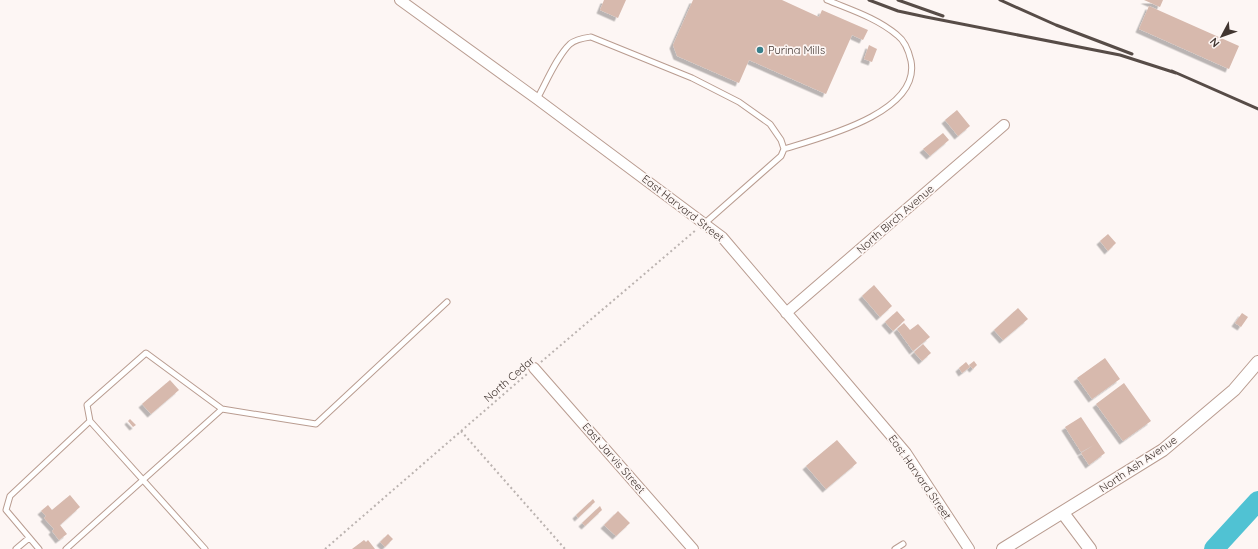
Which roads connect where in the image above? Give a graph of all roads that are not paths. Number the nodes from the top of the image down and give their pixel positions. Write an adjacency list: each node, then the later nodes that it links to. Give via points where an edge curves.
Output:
1 (400, 0): 3 (street, East Harvard Street)
2 (827, 0): 5 (lane, via 868,16 899,35 910,53 913,71 906,89 889,106 869,120 835,134)
3 (537, 99): 5 (lane, via 564,51 571,43 591,37 692,78 739,102 770,124); 6 (street, East Harvard Street)
4 (1004, 125): 8 (street, North Birch Avenue)
5 (784, 149): 6 (lane, via 781,156)
6 (705, 223): 8 (street, East Harvard Street, via 722,237)
7 (447, 302): 11 (lane, via 316,424)
8 (786, 314): 23 (street, East Harvard Street, via 906,453)
9 (1258, 362): 14 (street, North Ash Avenue, via 1234,390 1163,450)
10 (534, 368): 21 (street, East Jarvis Street)
11 (222, 409): 12 (lane, via 146,353 87,405); 13 (lane)
12 (90, 421): 13 (lane); 15 (lane, via 10,496 6,510)
13 (143, 480): 19 (lane); 20 (lane)
14 (1063, 513): 24 (street, North Ash Avenue); 25 (street)
15 (29, 538): 17 (lane); 18 (lane)
16 (903, 544): 22 (lane)
17 (16, 549)
18 (39, 549)
19 (66, 549)
20 (205, 549)
21 (693, 549)
22 (896, 549)
23 (969, 549)
24 (1003, 549)
25 (1090, 549)

